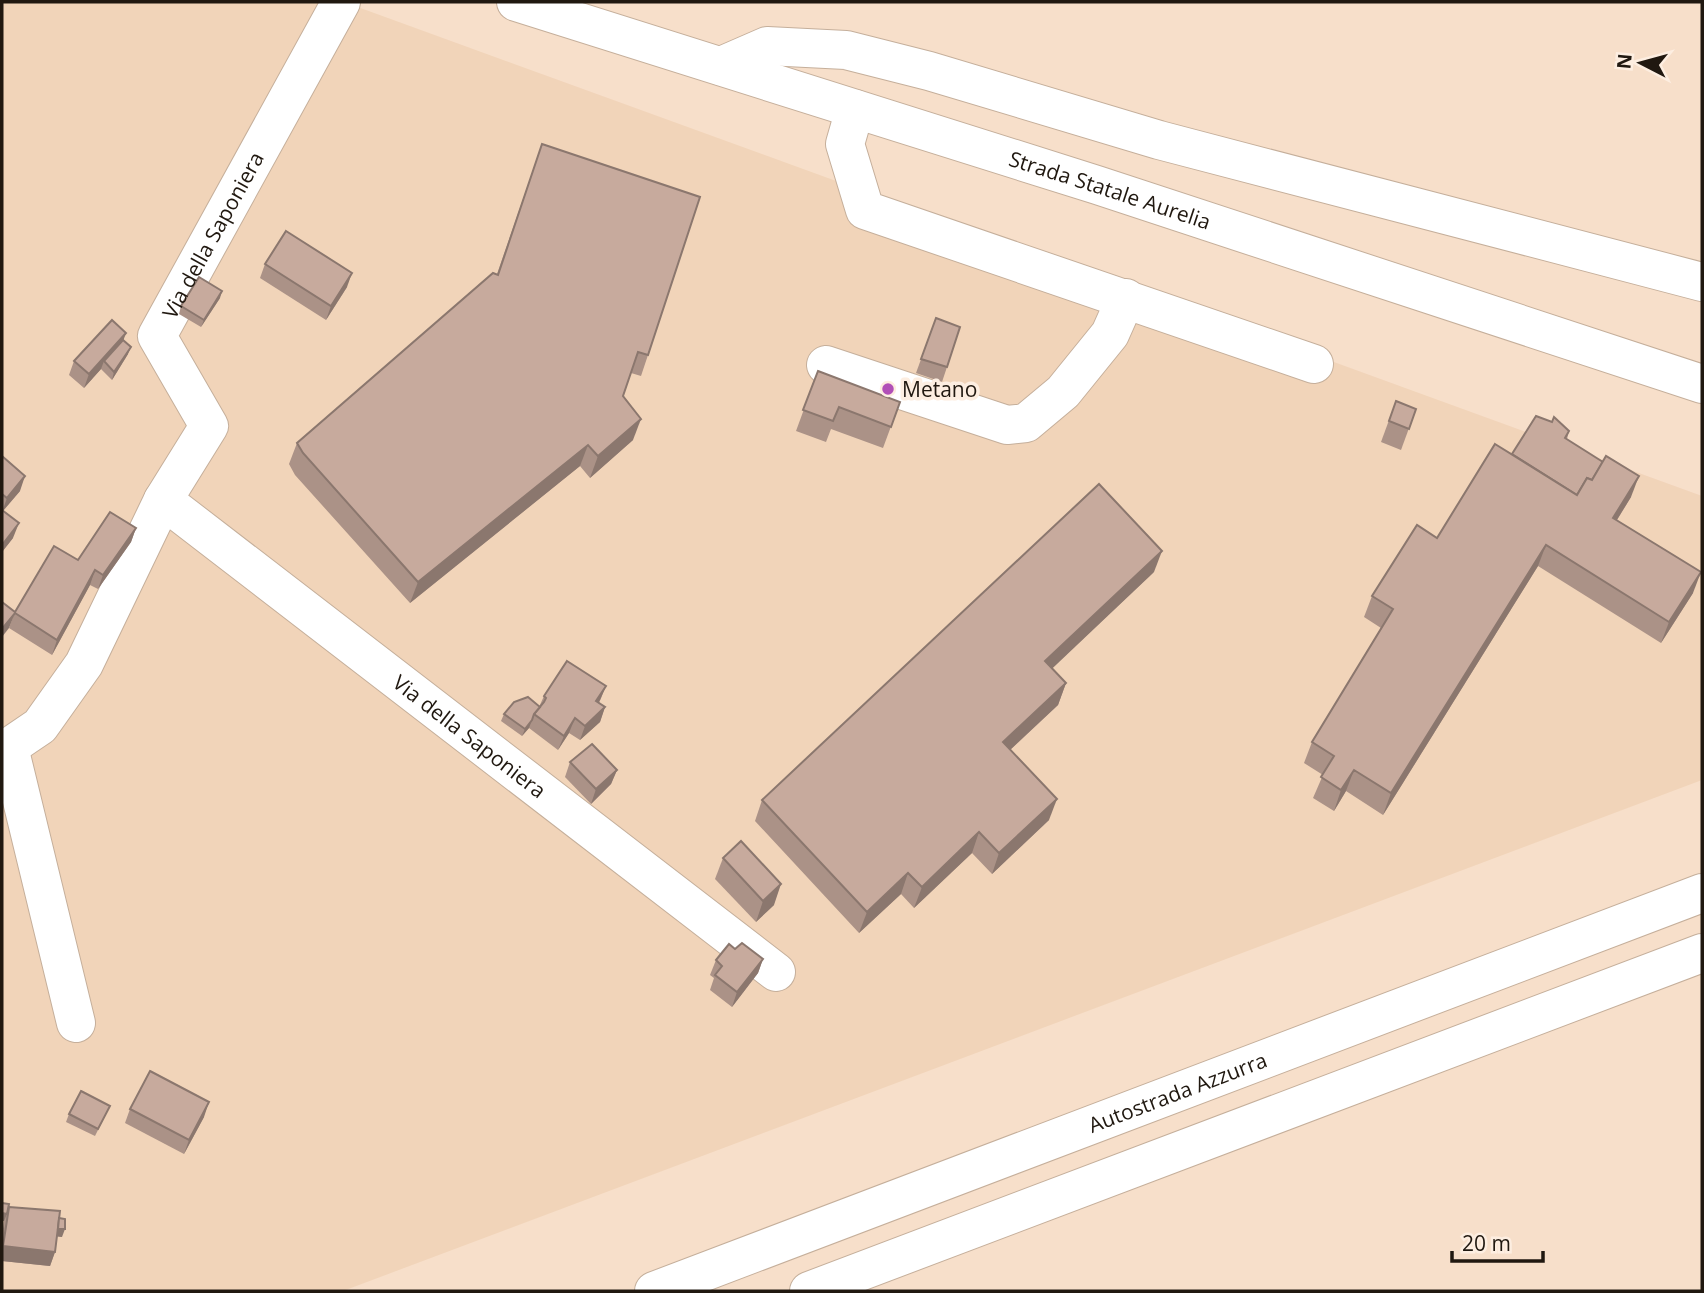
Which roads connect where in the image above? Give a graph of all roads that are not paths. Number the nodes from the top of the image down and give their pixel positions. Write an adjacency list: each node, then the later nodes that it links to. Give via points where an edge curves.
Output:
1 (341, 2): 10 (main road, Via della Saponiera, via 157,336 209,425)
2 (516, 2): 3 (main road, Strada Statale Aurelia)
3 (721, 66): 4 (main road, Strada Statale Aurelia); 5 (main road, via 768,47 846,50 1158,140)
4 (855, 108): 6 (main road, via 845,144 865,211); 9 (main road, Strada Statale Aurelia)
5 (1702, 282)
6 (1126, 299): 7 (main road); 8 (main road, via 1102,344 1063,392 1026,423 1007,425)
7 (1314, 364)
8 (826, 365)
9 (1702, 384)
10 (163, 500): 11 (main road, Via della Saponiera, via 84,664 40,726); 14 (main road, Via della Saponiera)
11 (6, 748): 15 (main road, Via della Saponiera)
12 (1702, 893): 16 (main road, Autostrada Azzurra)
13 (1702, 953): 17 (main road)
14 (776, 972)
15 (76, 1023)
16 (654, 1291)
17 (809, 1291)

